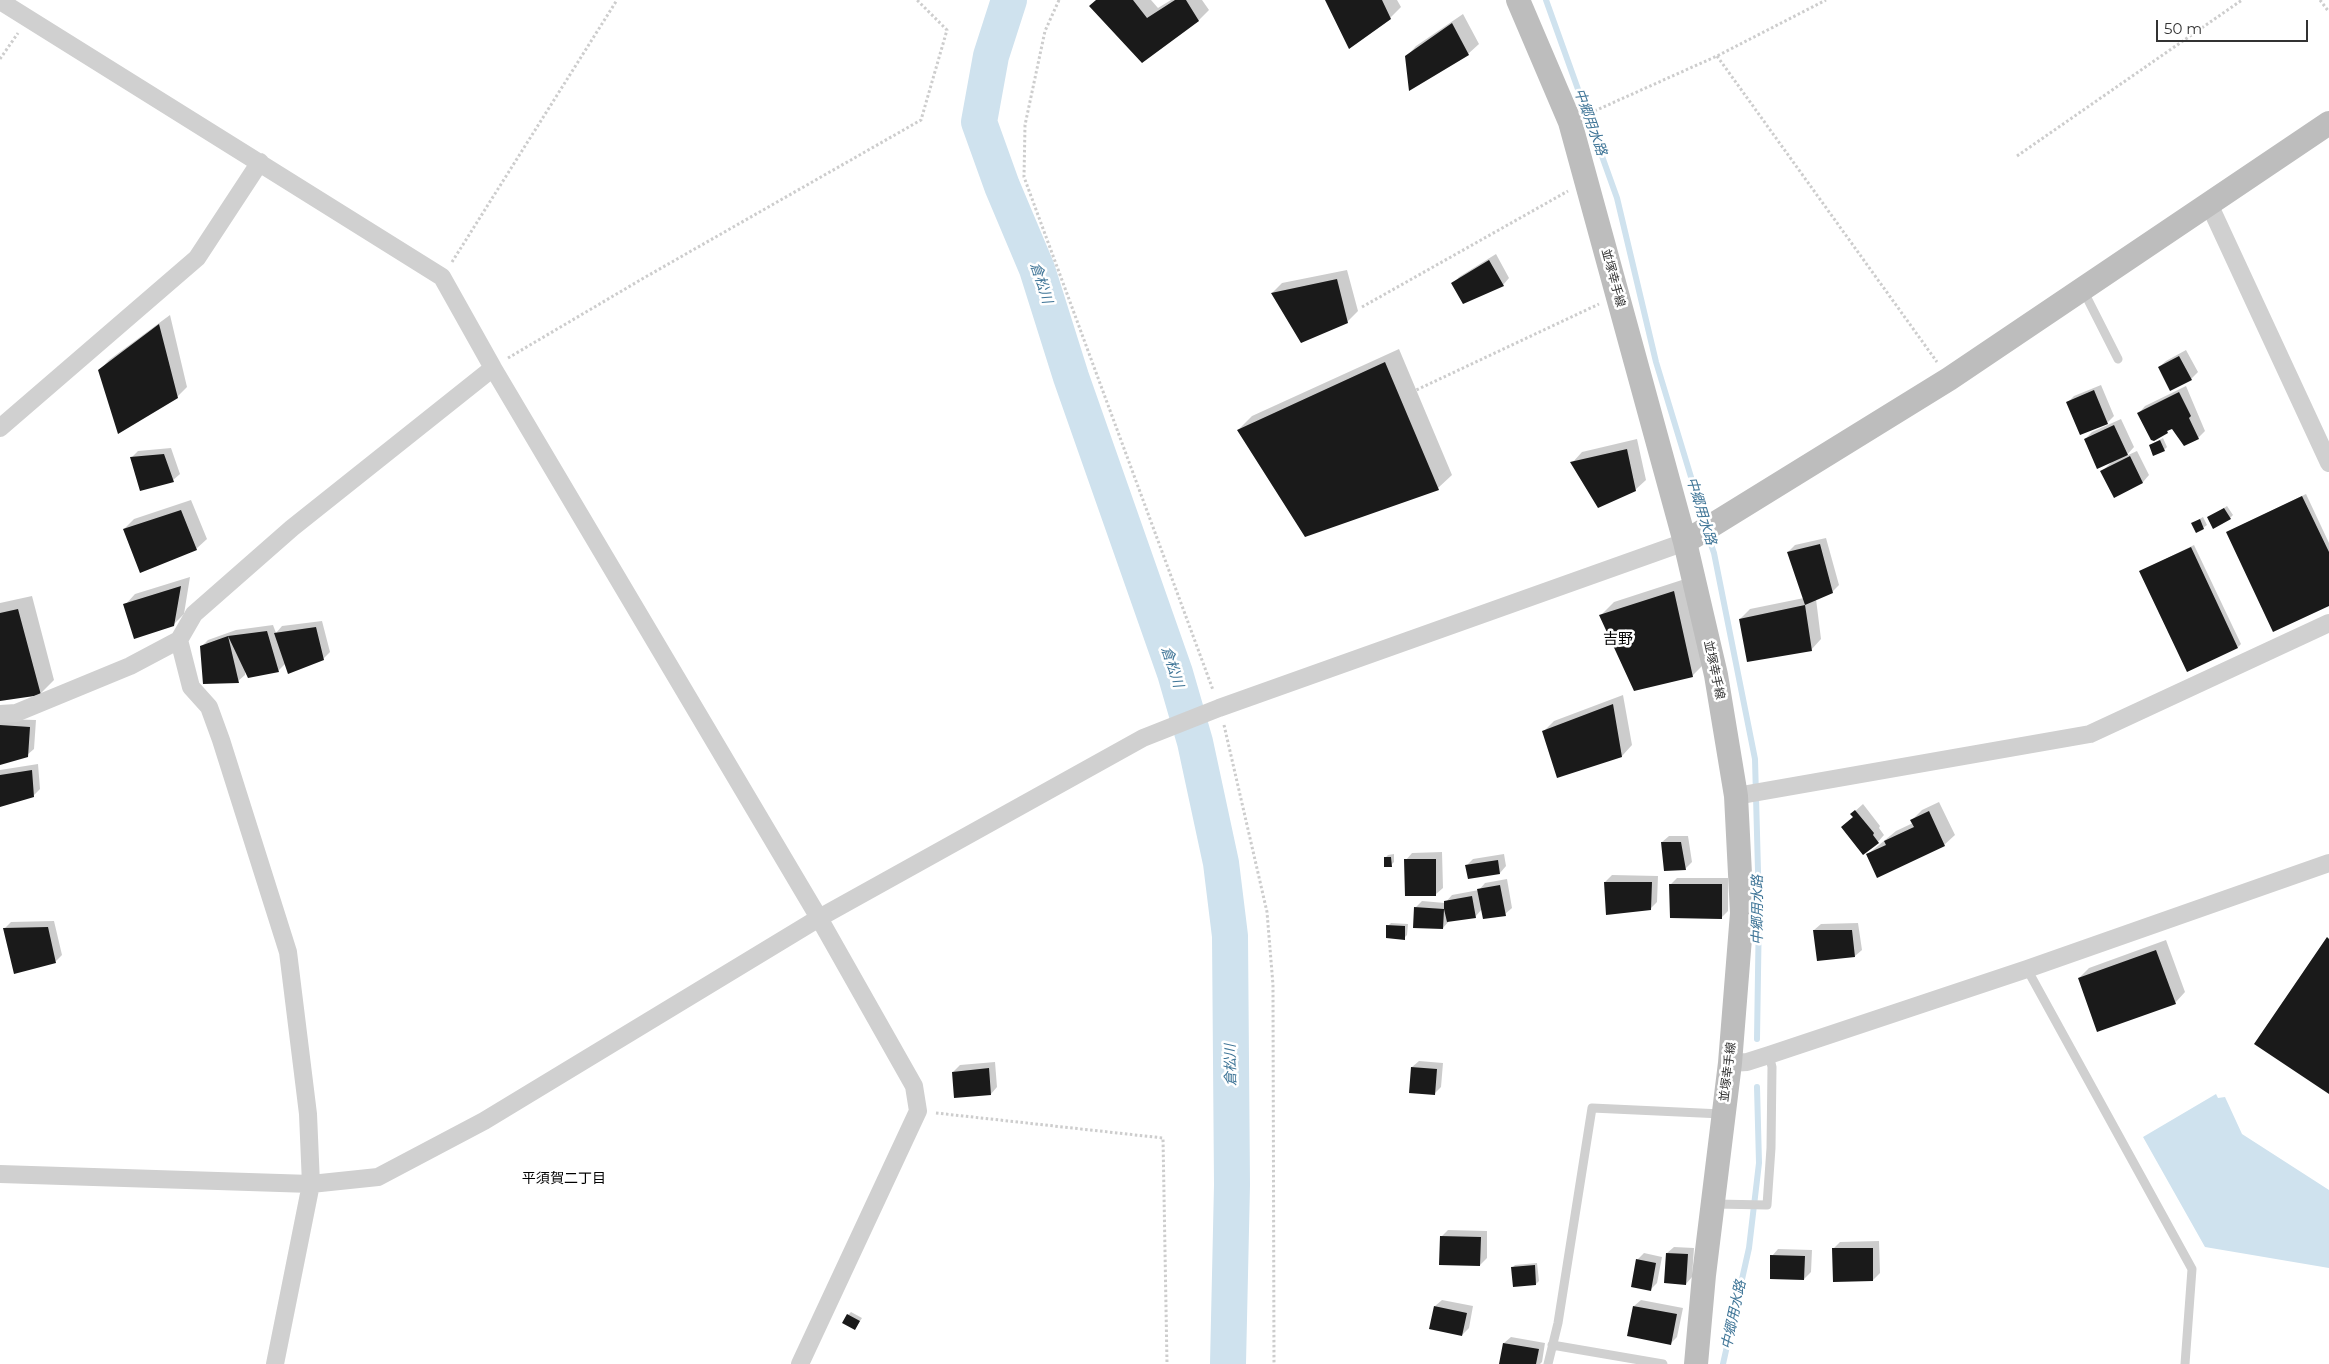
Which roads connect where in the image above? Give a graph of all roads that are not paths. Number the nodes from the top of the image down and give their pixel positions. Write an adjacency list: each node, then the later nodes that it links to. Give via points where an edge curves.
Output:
1 (1518, 0): 11 (main road, 並塚幸手線, via 1570,122)
2 (0, 1): 4 (street)
3 (2329, 123): 5 (main road)
4 (260, 162): 8 (street, via 442,277); 9 (street, via 197,258)
5 (2209, 204): 6 (main road); 10 (street)
6 (2082, 289): 7 (lane); 11 (main road, via 1949,379)
7 (2118, 359)
8 (493, 368): 13 (street, via 278,541 194,614); 17 (street)
9 (0, 428)
10 (2329, 463)
11 (1685, 542): 15 (main road, 並塚幸手線, via 1716,675); 17 (street, via 1215,709 1144,738)
12 (2329, 623): 15 (street, via 2090,734)
13 (180, 640): 14 (street, via 130,666 16,713); 23 (street, via 191,687 209,707 221,740 288,952 308,1114)
14 (0, 714)
15 (1736, 796): 20 (main road, 並塚幸手線, via 1742,913)
16 (2329, 863): 18 (street)
17 (819, 918): 23 (street, via 484,1121 378,1177); 27 (street, via 914,1086 918,1111)
18 (2027, 968): 19 (street); 31 (lane, via 2192,1269)
19 (1769, 1055): 20 (street); 24 (lane, via 1772,1067 1772,1148 1767,1205)
20 (1730, 1063): 21 (main road, 並塚幸手線)
21 (1723, 1114): 24 (main road, 並塚幸手線); 25 (lane, via 1592,1108)
22 (0, 1174): 23 (street)
23 (311, 1184): 26 (street)
24 (1712, 1204): 30 (main road, 並塚幸手線)
25 (1552, 1345): 28 (lane); 29 (lane)
26 (275, 1364)
27 (800, 1364)
28 (1548, 1364)
29 (1662, 1364)
30 (1696, 1364)
31 (2185, 1364)

